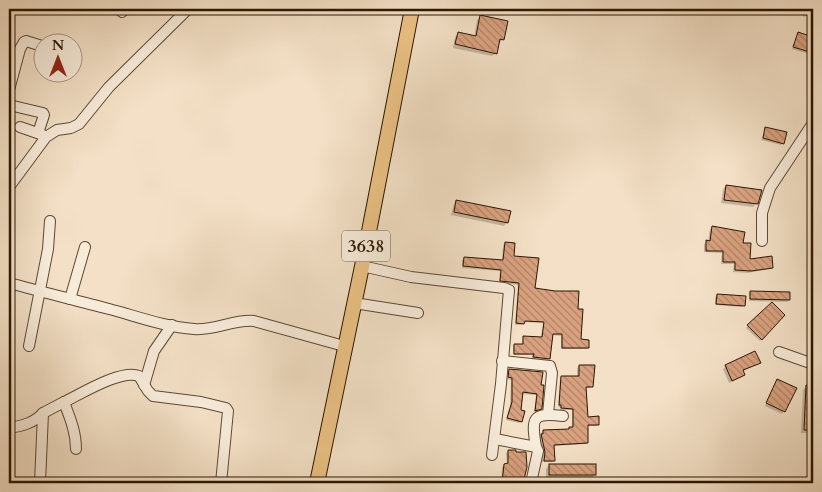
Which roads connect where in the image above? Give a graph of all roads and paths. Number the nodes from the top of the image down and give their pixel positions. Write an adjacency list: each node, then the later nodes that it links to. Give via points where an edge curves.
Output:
1 (188, 9): 8 (street, via 109,87 79,124)
2 (412, 9): 13 (main road, 3638)
3 (32, 43): 4 (street, via 24,42 20,49)
4 (9, 90)
5 (9, 105): 8 (street, via 44,113)
6 (813, 123): 11 (street, via 770,188 762,213)
7 (20, 127): 8 (street)
8 (42, 135): 9 (street)
9 (9, 187)
10 (50, 221): 15 (street)
11 (762, 241)
12 (86, 246): 16 (street)
13 (362, 266): 17 (main road, 3638); 23 (street, via 411,278 509,290)
14 (9, 283): 15 (street)
15 (40, 292): 16 (street); 20 (street)
16 (70, 299): 19 (street)
17 (354, 303): 18 (street); 21 (main road, 3638)
18 (418, 313)
19 (172, 325): 21 (street, via 202,330 254,321); 25 (street, via 154,351)
20 (29, 346)
21 (344, 346): 37 (main road, 3638)
22 (779, 352): 24 (street)
23 (502, 361): 28 (street, via 550,366); 31 (street)
24 (813, 364)
25 (144, 384): 26 (street, via 139,376 124,375); 36 (street, via 153,396 226,408)
26 (64, 402): 27 (street); 33 (street, via 72,421)
27 (43, 413): 30 (street, via 24,425); 35 (street)
28 (548, 414): 29 (street); 32 (street, via 540,415 534,423)
29 (563, 416)
30 (9, 428)
31 (495, 440): 32 (street); 34 (street)
32 (536, 447): 38 (street, via 538,451)
33 (76, 449)
34 (492, 455)
35 (40, 483)
36 (221, 483)
37 (317, 483)
38 (531, 483)

